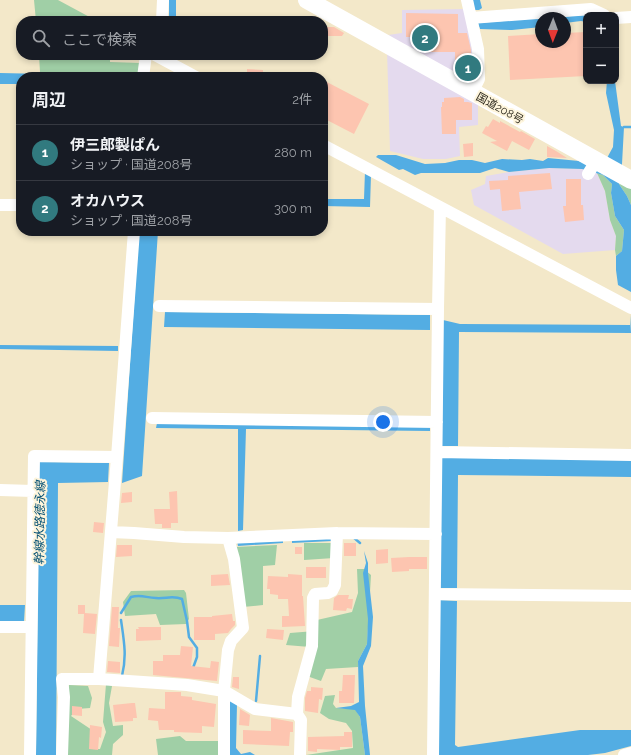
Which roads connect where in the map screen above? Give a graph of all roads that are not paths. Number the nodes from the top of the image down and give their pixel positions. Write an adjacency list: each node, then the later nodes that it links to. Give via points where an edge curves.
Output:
1 (163, 0): 5 (street)
2 (307, 0): 13 (highway, 国道208号)
3 (467, 0): 7 (street)
4 (598, 12): 7 (street, via 591,9)
5 (162, 16)
6 (631, 17): 8 (street)
7 (471, 18): 13 (street, via 478,49 479,79)
8 (619, 18)
9 (145, 60): 11 (street)
10 (164, 60): 12 (street)
11 (144, 72)
12 (187, 72)
13 (472, 93): 15 (highway, 国道208号, via 592,167)
14 (328, 147): 18 (street)
15 (631, 180)
16 (0, 204): 17 (street)
17 (16, 205)
18 (440, 207): 21 (street); 22 (street)
19 (134, 236): 27 (street)
20 (159, 306): 22 (street)
21 (631, 308)
22 (438, 309): 24 (street)
23 (152, 418): 24 (street)
24 (437, 422): 25 (street)
25 (446, 452): 26 (street); 32 (street)
26 (631, 454)
27 (116, 466): 29 (street, via 34,456); 30 (street)
28 (0, 490): 29 (street)
29 (33, 491): 37 (street)
30 (111, 532): 33 (street); 38 (street)
31 (337, 533): 32 (street); 33 (street); 40 (street, via 335,585 332,591 315,594 313,598 312,646 298,697)
32 (436, 534): 34 (street)
33 (228, 538): 39 (street, via 234,559 243,628 231,641 228,650)
34 (444, 594): 35 (street); 46 (street)
35 (631, 596)
36 (0, 627): 37 (street)
37 (31, 627): 42 (street)
38 (99, 679): 39 (street, via 187,684); 43 (street, via 62,679)
39 (224, 691): 40 (street, via 255,709); 44 (street)
40 (297, 714): 45 (street, via 301,720)
41 (631, 753): 47 (street)
42 (30, 755)
43 (62, 755)
44 (224, 755)
45 (300, 755)
46 (433, 755)
47 (624, 755)

